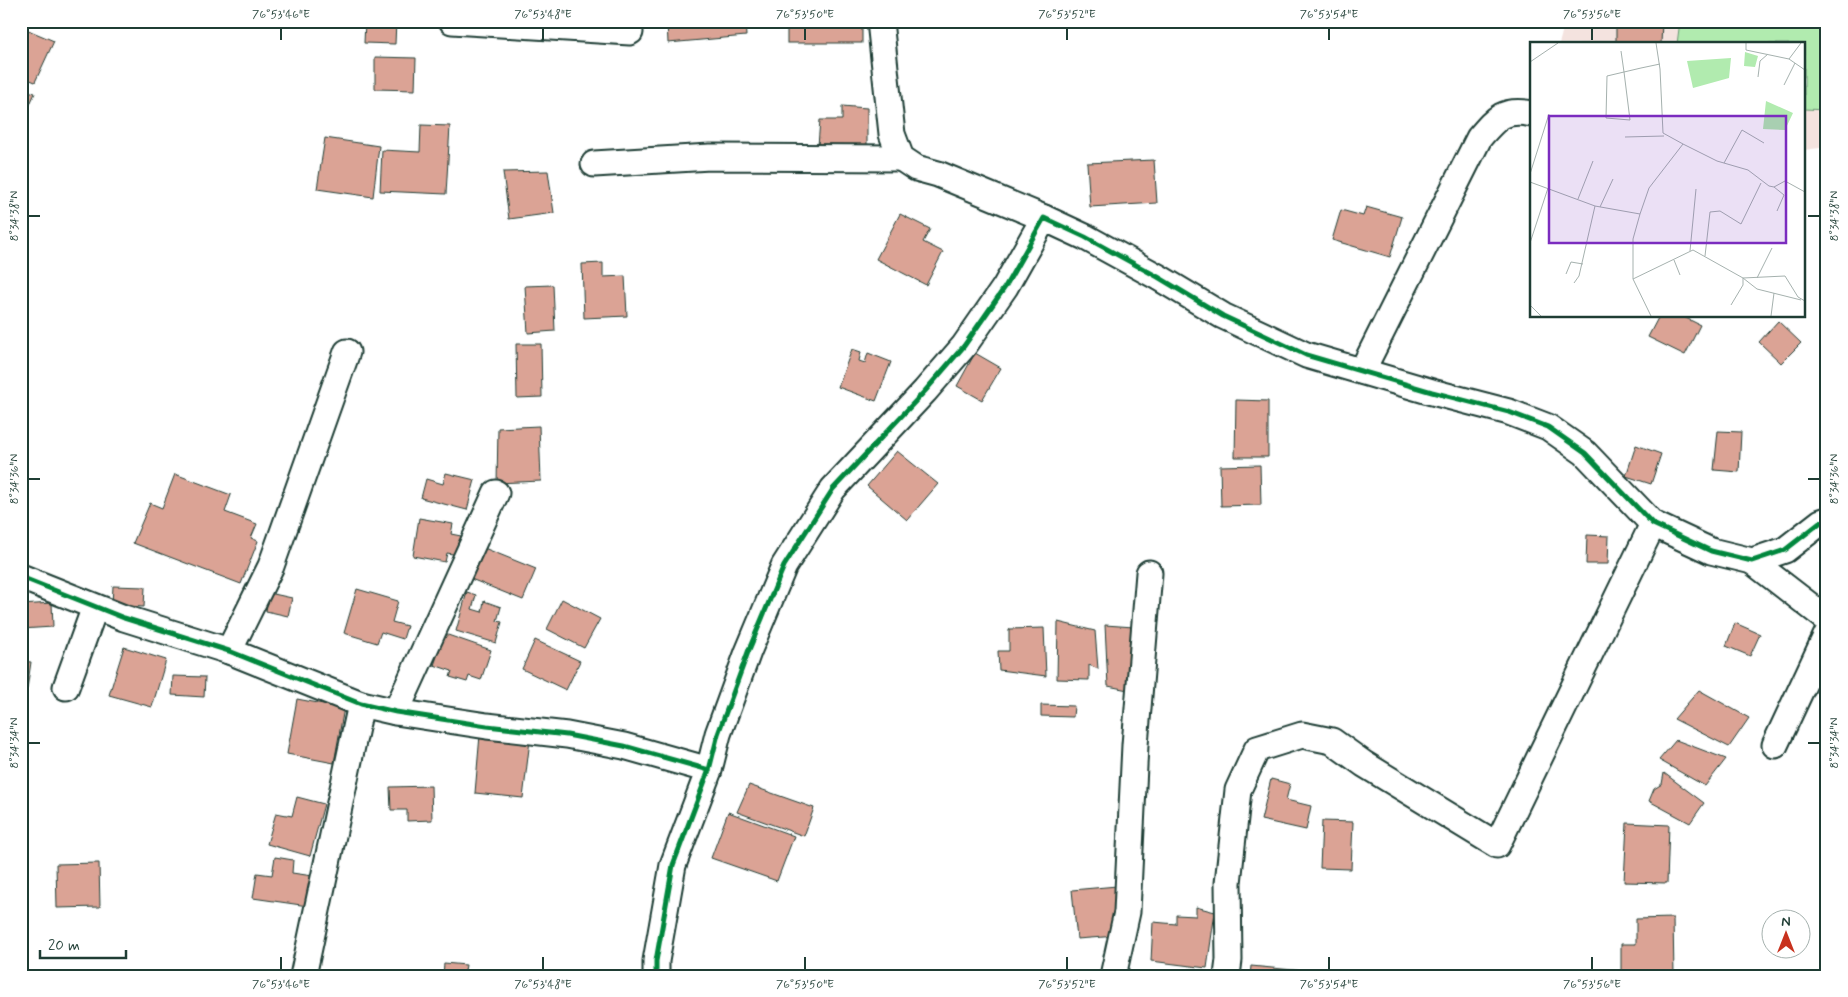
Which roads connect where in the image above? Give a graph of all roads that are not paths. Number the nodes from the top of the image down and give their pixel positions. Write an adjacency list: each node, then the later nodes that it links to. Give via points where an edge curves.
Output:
1 (452, 21): 2 (street, via 630,32)
2 (628, 21)
3 (880, 21): 5 (street, via 892,134)
4 (1530, 114): 9 (street, via 1517,111 1504,114 1479,138)
5 (900, 158): 6 (street, via 710,157); 7 (street, via 916,168)
6 (594, 164)
7 (1044, 218): 9 (street, via 1118,254 1223,316 1306,355); 24 (street, via 1005,287 964,346 833,490 784,566 748,652 718,734)
8 (347, 352): 19 (street, via 271,566)
9 (1362, 372): 12 (street, via 1509,412 1548,427 1584,452)
10 (496, 493): 22 (street)
11 (1827, 520): 13 (street, via 1784,550)
12 (1653, 524): 13 (street, via 1711,551); 28 (street, via 1497,845 1332,741 1302,735 1257,749 1238,790 1228,883)
13 (1752, 560): 17 (street)
14 (1149, 573): 27 (street, via 1127,912)
15 (21, 576): 16 (street)
16 (95, 606): 19 (street); 20 (street)
17 (1827, 619)
18 (1827, 634): 23 (street)
19 (229, 651): 21 (street)
20 (66, 687)
21 (361, 704): 22 (street); 25 (street)
22 (396, 712): 24 (street, via 576,737 624,746)
23 (1775, 745)
24 (709, 770): 26 (street, via 673,865)
25 (303, 976)
26 (656, 976)
27 (1113, 976)
28 (1227, 976)

